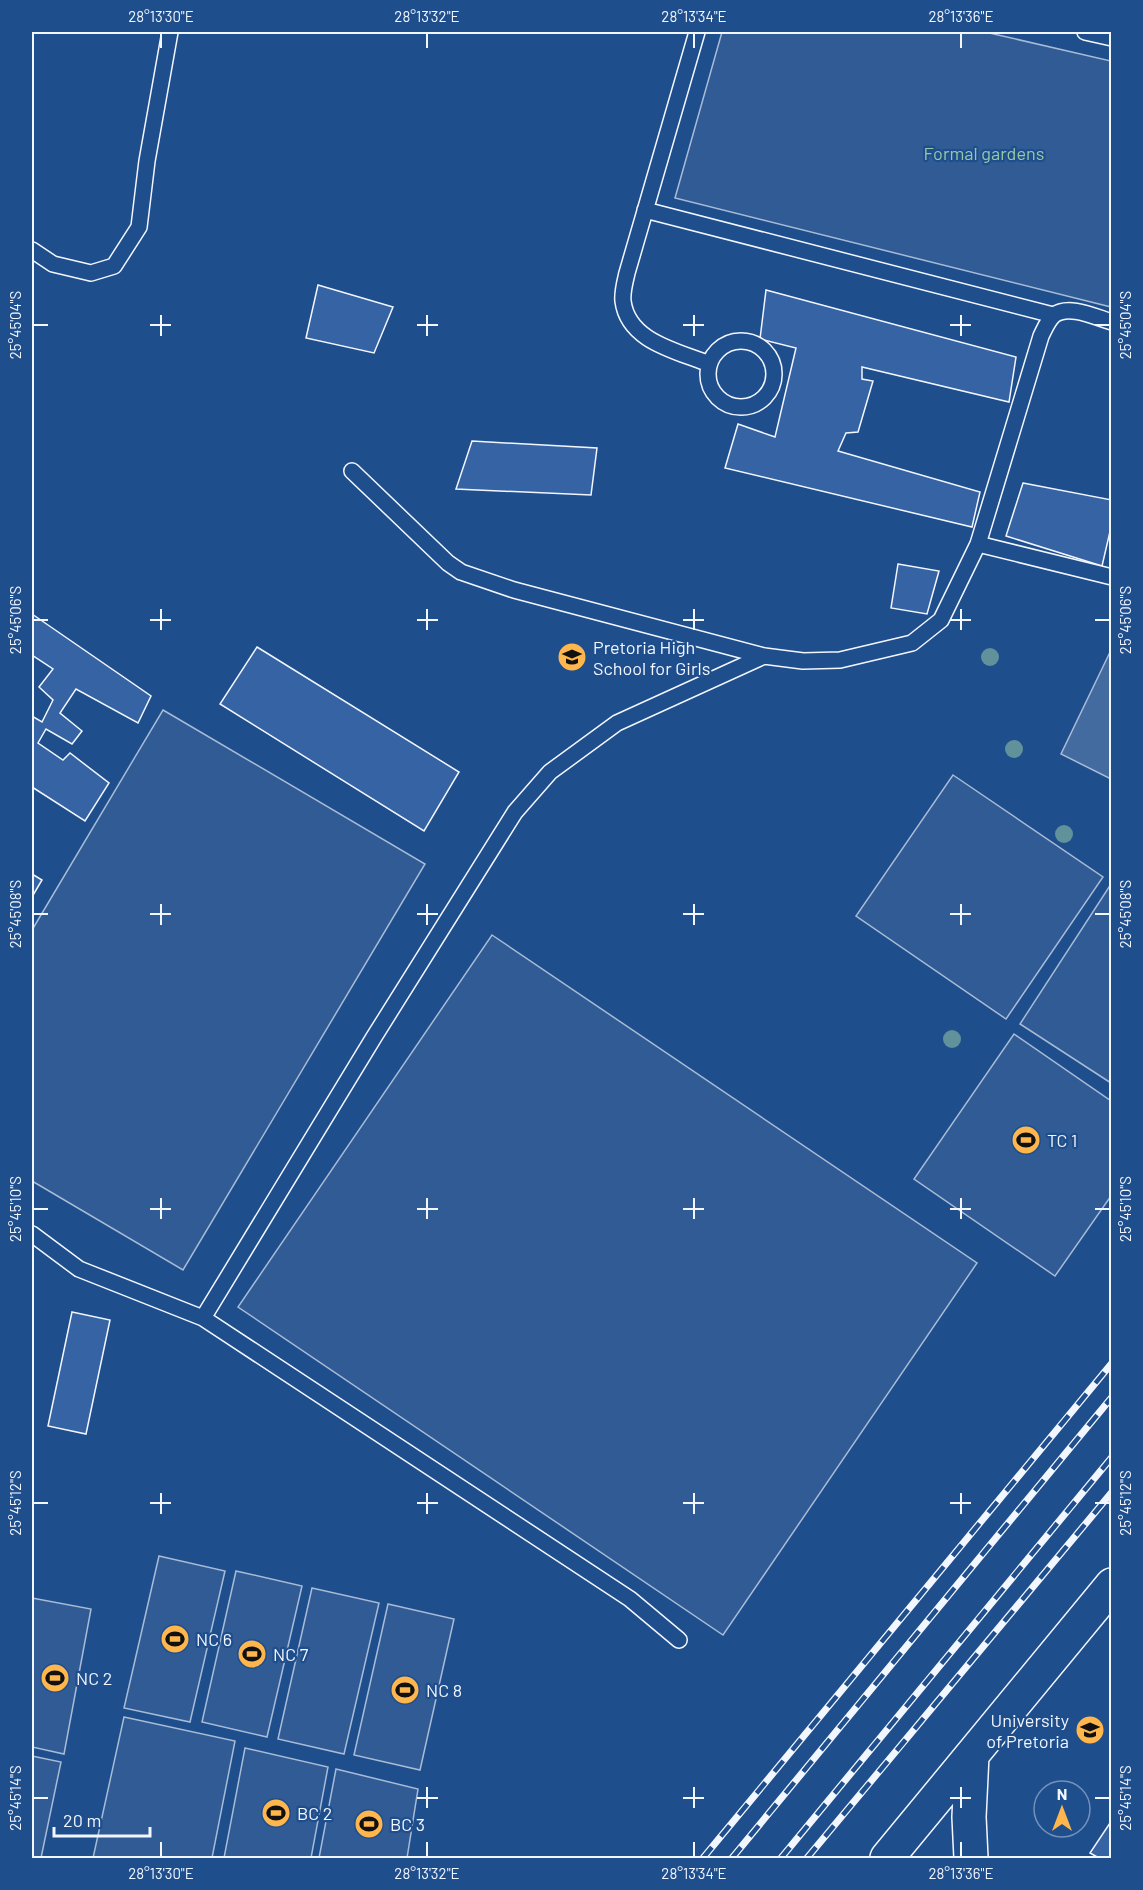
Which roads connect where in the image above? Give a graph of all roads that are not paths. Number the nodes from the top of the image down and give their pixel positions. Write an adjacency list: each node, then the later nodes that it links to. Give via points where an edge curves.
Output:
1 (170, 32): 6 (lane, via 139,227 114,266 91,273 53,264)
2 (697, 32): 5 (lane)
3 (1085, 32): 4 (lane)
4 (1112, 38)
5 (645, 210): 7 (lane); 9 (lane, via 627,273 623,299 626,315 646,338)
6 (32, 250)
7 (1053, 315): 8 (lane, via 1073,310); 11 (lane, via 1041,336)
8 (1112, 322)
9 (709, 364): 9 (lane, via 722,346 743,340 754,343 770,357 775,378 765,397 756,404 734,406 724,402 710,385)
10 (352, 471): 13 (lane, via 461,572 514,590)
11 (978, 544): 12 (lane); 13 (lane, via 941,620 912,643 823,662)
12 (1112, 577)
13 (764, 656): 15 (lane, via 617,723 550,772 515,812)
14 (32, 1234): 15 (lane, via 79,1269)
15 (203, 1318): 17 (lane, via 630,1599)
16 (1112, 1585): 18 (street)
17 (679, 1640)
18 (972, 1755): 19 (street); 20 (street)
19 (887, 1858)
20 (971, 1858)

